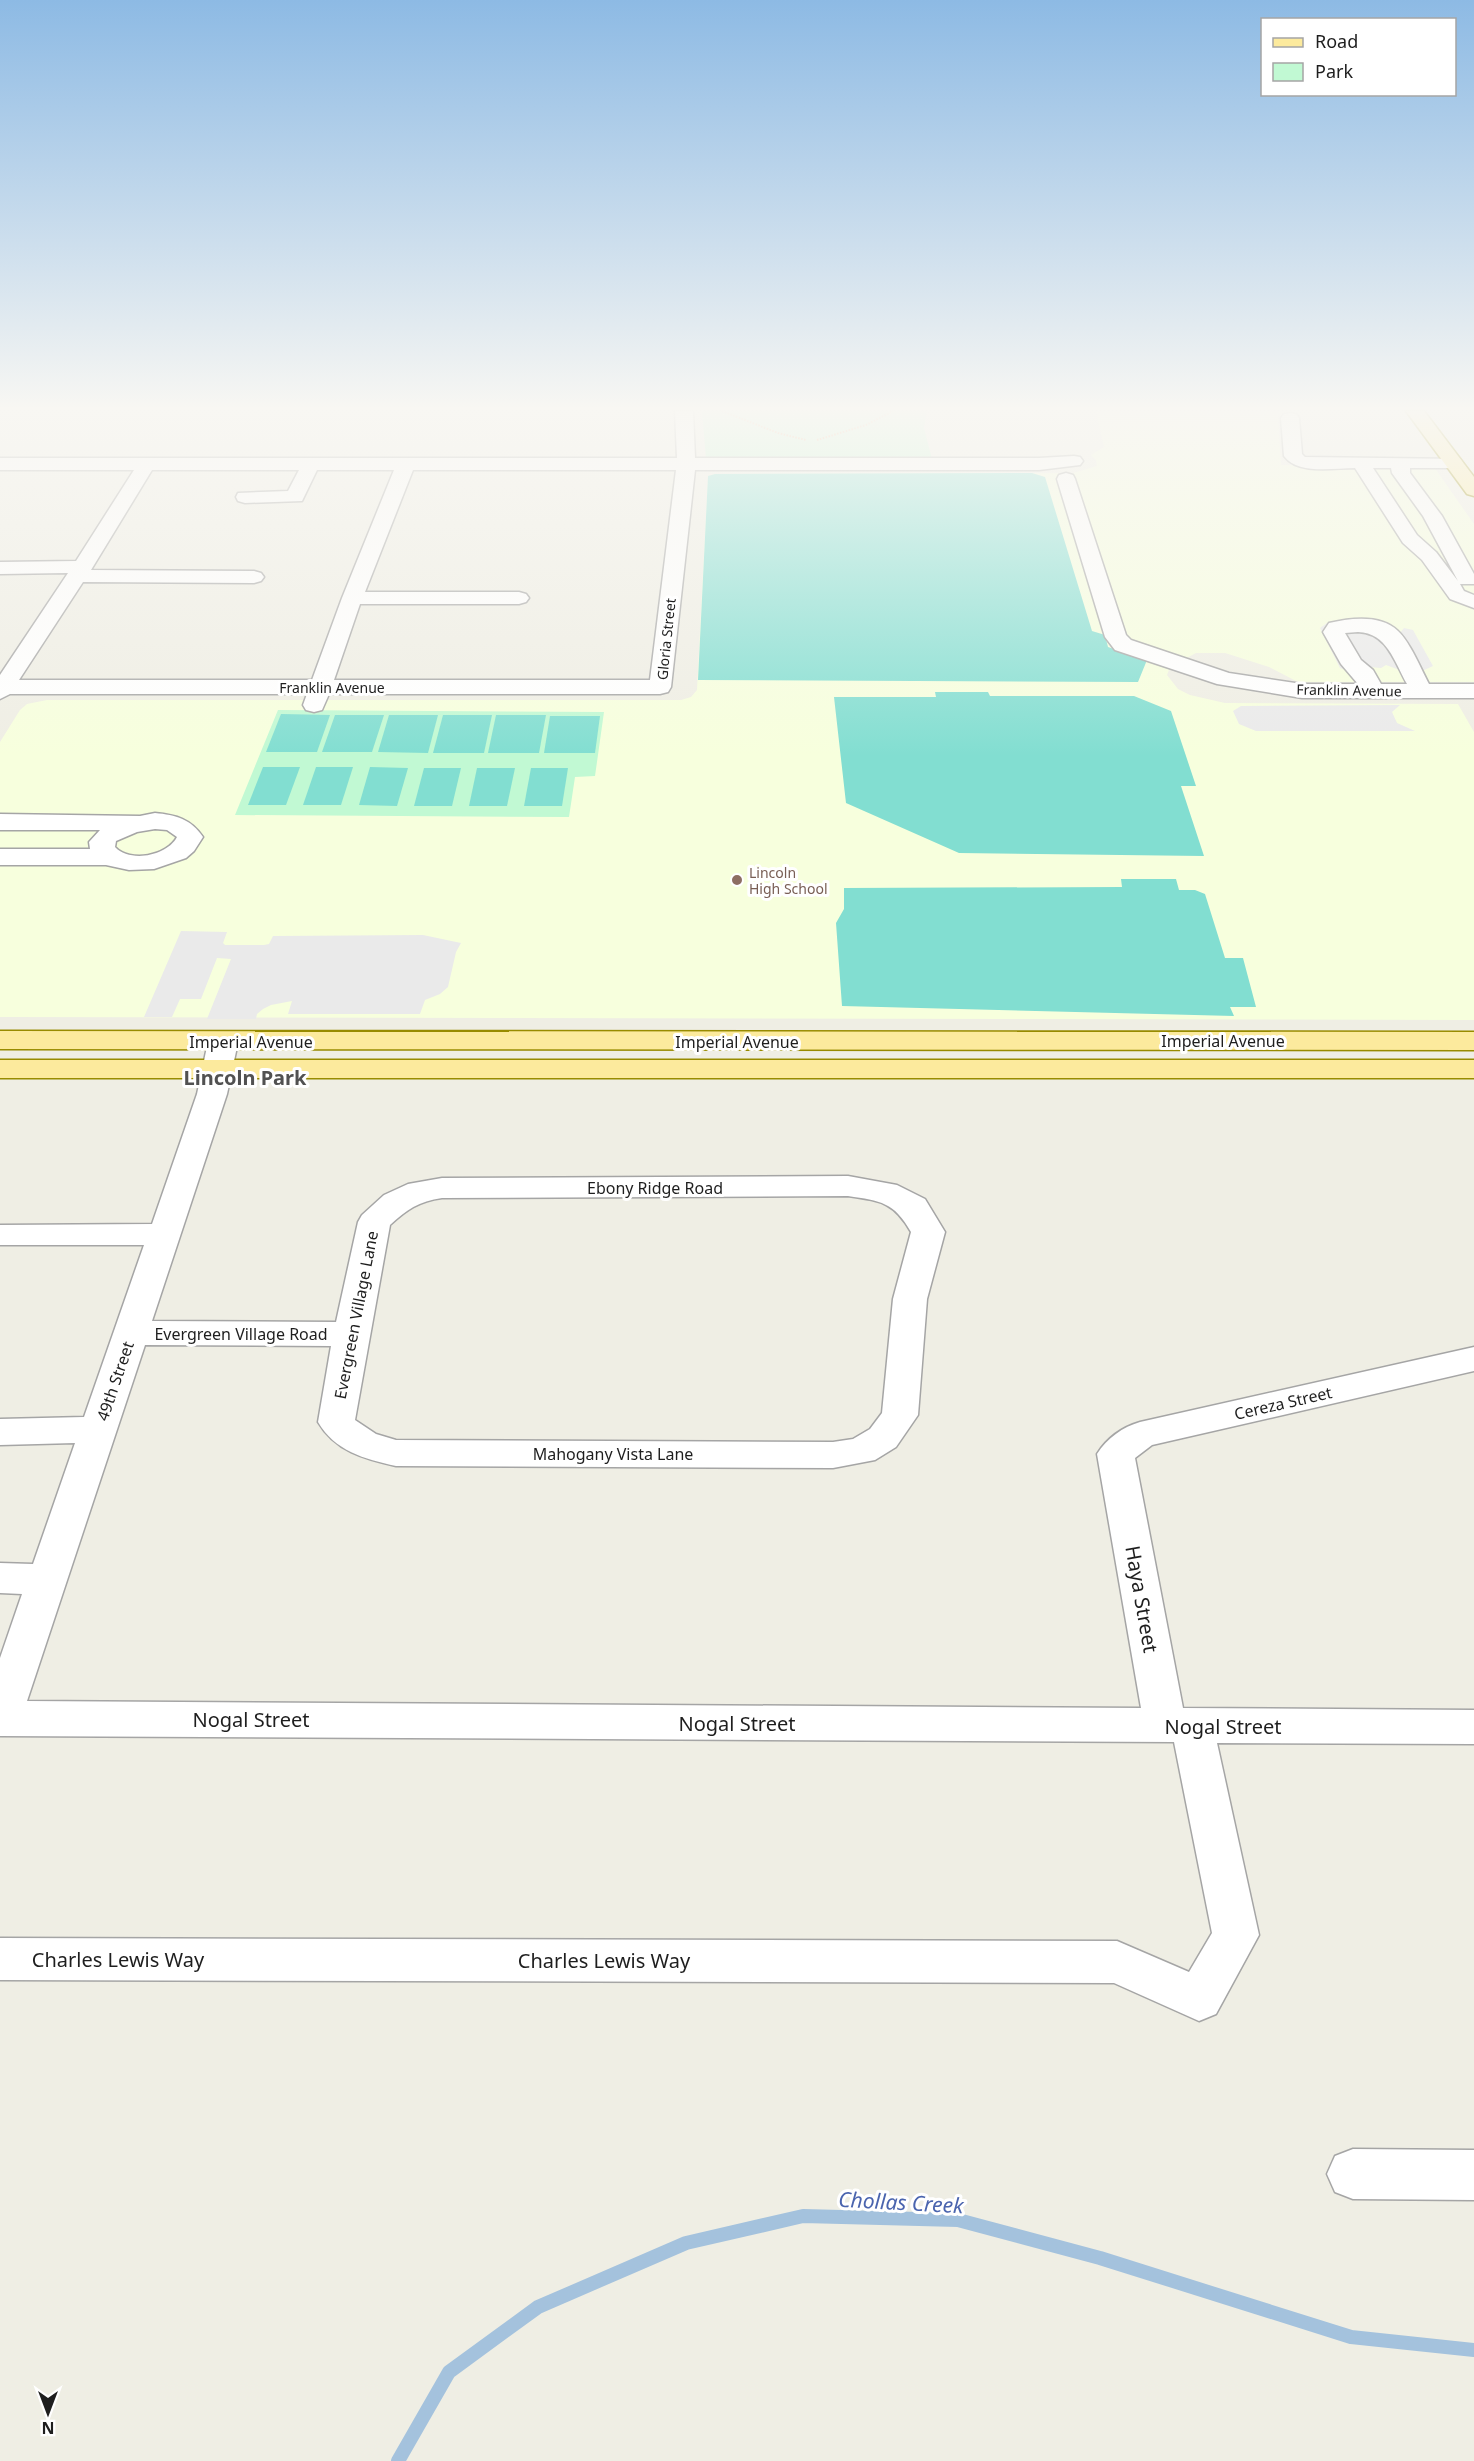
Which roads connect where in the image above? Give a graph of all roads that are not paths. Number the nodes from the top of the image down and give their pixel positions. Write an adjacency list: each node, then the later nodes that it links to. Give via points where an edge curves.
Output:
1 (108, 526): 12 (street)
2 (381, 526): 16 (street)
3 (679, 526): 19 (street, Gloria Street)
4 (1085, 526): 21 (street, Franklin Avenue, via 1116,637 1123,645 1225,679 1302,691)
5 (1401, 526): 8 (street)
6 (1437, 526): 9 (street)
7 (1474, 545): 9 (street)
8 (1419, 546): 9 (street); 18 (street, via 1457,596)
9 (1447, 546): 14 (street, via 1465,578)
10 (211, 558): 12 (street)
11 (0, 568): 12 (street)
12 (79, 572): 13 (street); 15 (street); 20 (street)
13 (254, 577)
14 (1474, 584)
15 (0, 585)
16 (352, 598): 17 (street); 24 (street)
17 (519, 598)
18 (1474, 602)
19 (660, 687): 24 (street, Franklin Avenue)
20 (2, 689): 24 (street, Franklin Avenue)
21 (1373, 691): 22 (street, Franklin Avenue); 22 (street, via 1365,675 1352,664 1334,632 1337,628 1364,626 1384,630)
22 (1422, 691): 23 (street, Franklin Avenue)
23 (1467, 691): 25 (street)
24 (317, 698)
25 (1474, 717)
26 (0, 822): 27 (street)
27 (140, 822): 29 (street, via 106,838 102,845); 29 (street, via 180,826 190,837 188,843 174,855 148,862)
28 (0, 858): 29 (street)
29 (110, 858)
30 (0, 1040): 32 (main road, Imperial Avenue)
31 (1474, 1041): 32 (main road, Imperial Avenue)
32 (220, 1055): 33 (main road, Imperial Avenue); 34 (main road, Imperial Avenue); 36 (street, 49th Street, via 212,1094)
33 (0, 1069)
34 (1474, 1069)
35 (395, 1202): 39 (street, Evergreen Village Lane, via 374,1222); 44 (street, Ebony Ridge Road, via 419,1191 442,1188 848,1186 886,1192 913,1206 928,1232 910,1299 900,1415)
36 (164, 1234): 37 (street); 38 (street, 49th Street)
37 (0, 1235)
38 (131, 1333): 39 (street, Evergreen Village Road); 41 (street, 49th Street)
39 (351, 1334): 43 (street, Evergreen Village Lane, via 336,1422)
40 (1474, 1359): 45 (street, Cereza Street, via 1140,1435 1116,1454)
41 (98, 1429): 42 (street); 47 (street, 49th Street)
42 (0, 1432)
43 (344, 1433): 44 (street, Mahogany Vista Lane, via 371,1448 396,1453 833,1455 862,1451)
44 (883, 1438)
45 (1119, 1472): 49 (street, Haya Street)
46 (0, 1578): 47 (street)
47 (47, 1580): 48 (street, 49th Street)
48 (0, 1718): 49 (street, Nogal Street)
49 (1178, 1726): 50 (street, Nogal Street); 52 (street, Haya Street, via 1236,1935)
50 (1474, 1727)
51 (0, 1959): 52 (street, Charles Lewis Way, via 1117,1962)
52 (1200, 1999)
53 (1353, 2174): 54 (street)
54 (1474, 2175)

